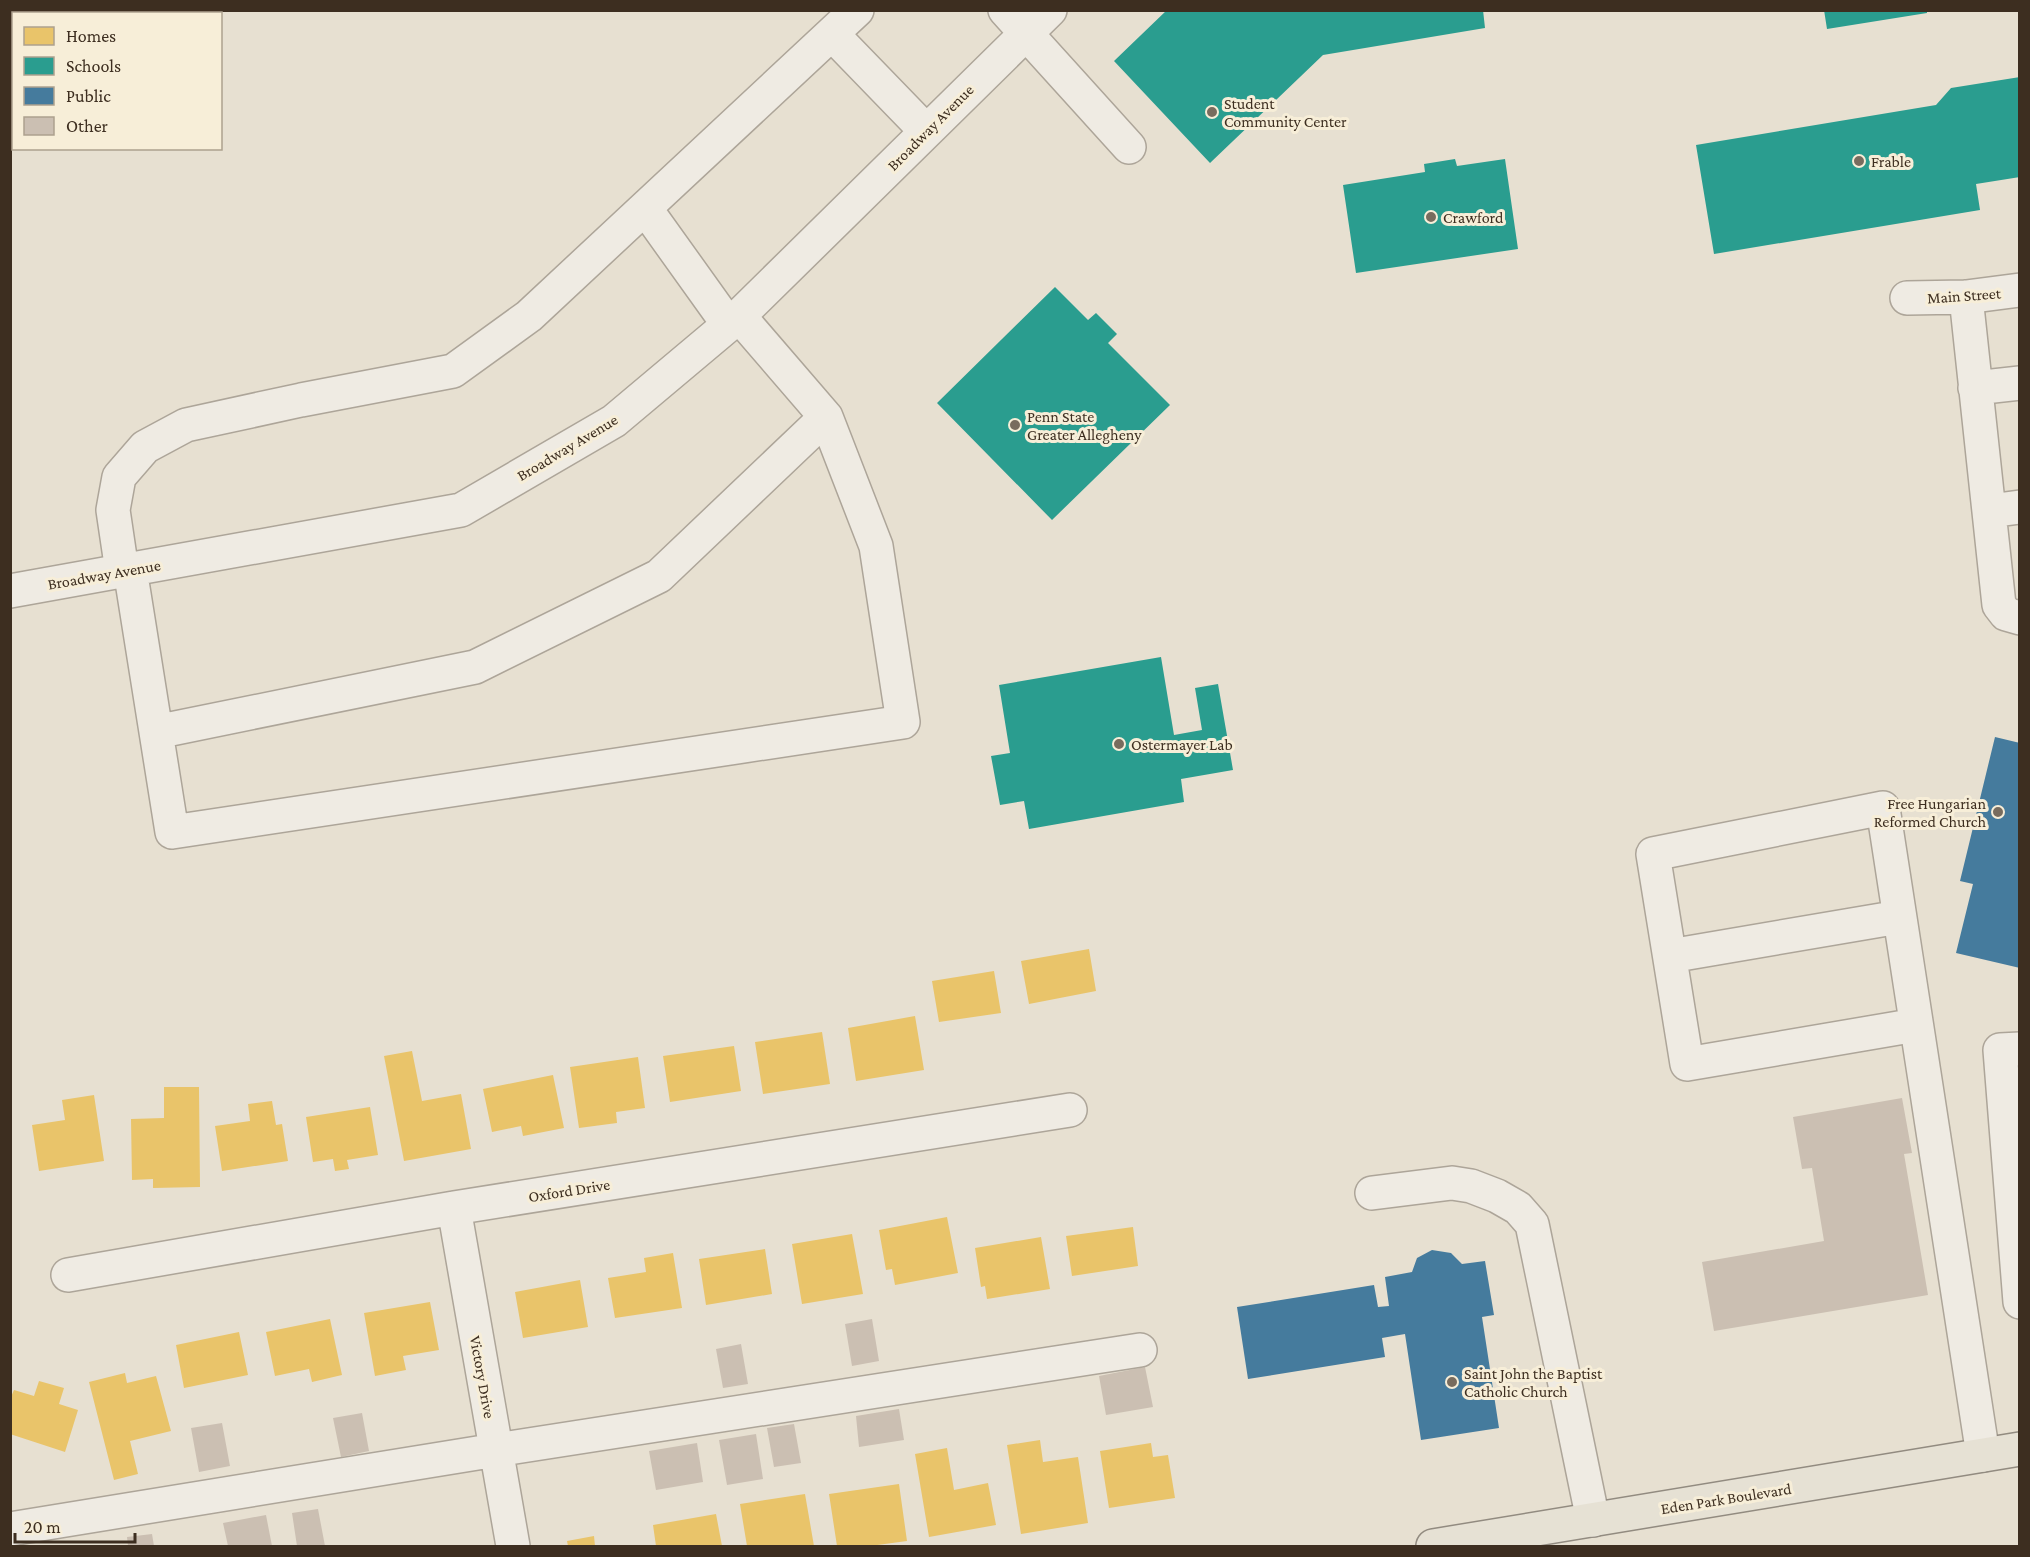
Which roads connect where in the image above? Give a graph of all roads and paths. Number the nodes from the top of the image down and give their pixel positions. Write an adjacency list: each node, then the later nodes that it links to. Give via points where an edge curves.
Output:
1 (857, 10): 4 (street)
2 (1050, 10): 3 (street, Broadway Avenue)
3 (1015, 22): 5 (street, Broadway Avenue); 6 (street)
4 (832, 34): 5 (street); 7 (street)
5 (926, 131): 11 (street, Broadway Avenue)
6 (1129, 147)
7 (645, 208): 11 (street); 16 (street, via 529,316 453,371 186,425 145,447 119,477 112,510)
8 (2019, 290): 9 (street, Main Street)
9 (1966, 297): 10 (street, Main Street); 13 (street)
10 (1907, 298)
11 (734, 320): 14 (street); 16 (street, Broadway Avenue, via 614,421 461,510)
12 (2019, 383): 13 (street)
13 (1975, 388): 15 (street)
14 (826, 417): 19 (street, via 658,576 475,667); 19 (street, via 876,546 903,722 172,832)
15 (2005, 509): 18 (street, via 1999,605 2006,615)
16 (126, 570): 17 (street, Broadway Avenue); 19 (street)
17 (10, 591)
18 (2019, 618)
19 (156, 732)
20 (1899, 917): 21 (street); 21 (street, via 1883,808 1653,854); 22 (street)
21 (1670, 956): 22 (street, via 1687,1064)
22 (1916, 1024): 34 (street)
23 (2019, 1049): 25 (street, via 2000,1050)
24 (1070, 1110): 27 (street, Oxford Drive)
25 (2013, 1140): 28 (street)
26 (1372, 1193): 35 (street, via 1452,1183 1471,1186 1518,1208 1532,1224)
27 (454, 1208): 29 (street, Oxford Drive); 33 (street, Victory Drive)
28 (2017, 1238): 30 (street)
29 (68, 1275)
30 (2019, 1302)
31 (1140, 1350): 33 (street)
32 (2019, 1449): 34 (main road, Eden Park Boulevard)
33 (496, 1450): 36 (street); 37 (street, Victory Drive)
34 (1983, 1455): 35 (main road, Eden Park Boulevard)
35 (1593, 1520): 38 (main road, Eden Park Boulevard)
36 (10, 1528)
37 (513, 1546)
38 (1433, 1546)

